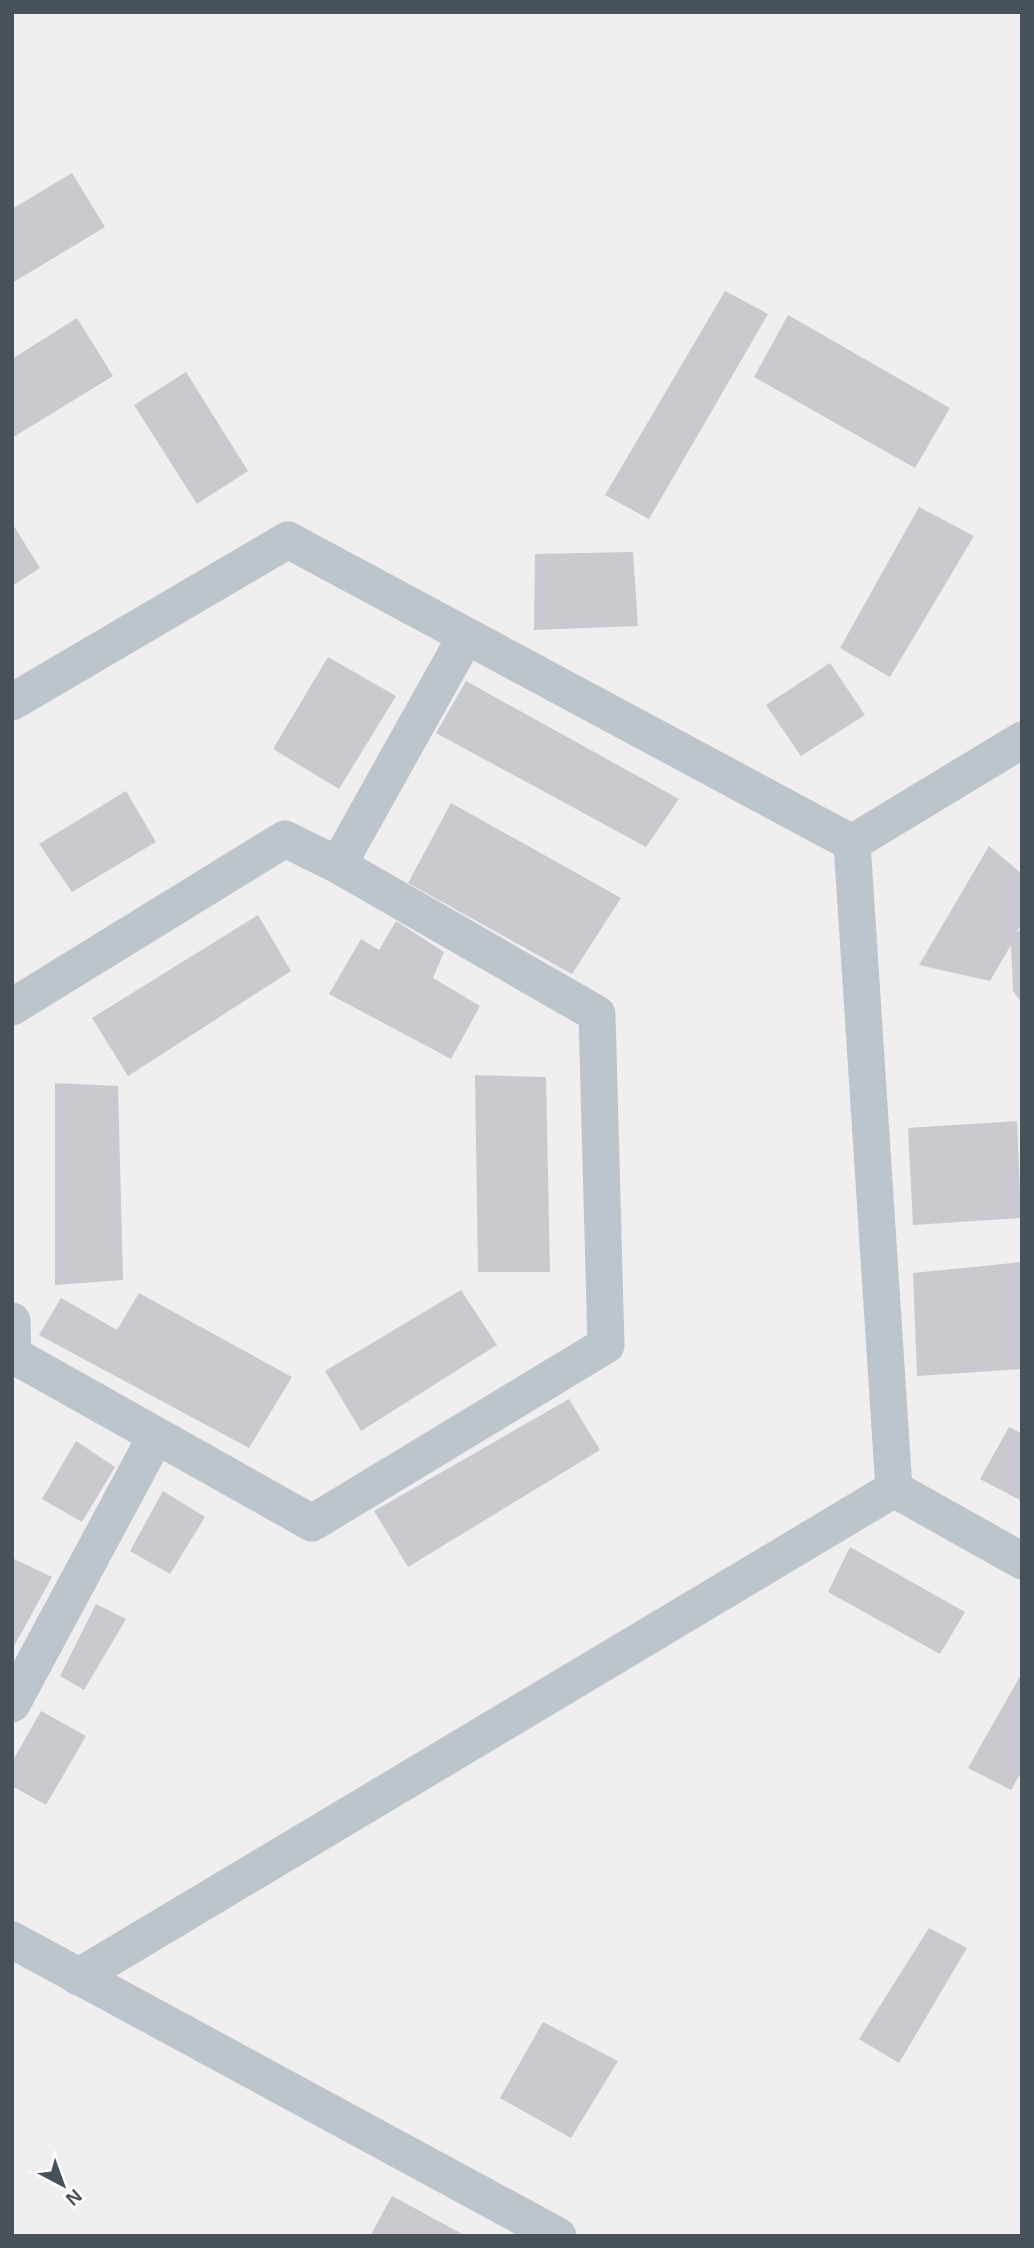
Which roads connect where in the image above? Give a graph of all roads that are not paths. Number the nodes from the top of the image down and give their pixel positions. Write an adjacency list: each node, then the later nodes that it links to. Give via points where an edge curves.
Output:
1 (466, 636): 2 (street, via 288,540); 4 (street); 5 (street)
2 (12, 702)
3 (1022, 740): 4 (street)
4 (852, 843): 9 (street)
5 (338, 864): 6 (street, via 285,839); 8 (street, via 597,1014 606,1345 312,1523)
6 (12, 1007)
7 (12, 1321): 8 (street, via 13,1355)
8 (156, 1436): 11 (street)
9 (894, 1489): 10 (street); 13 (street)
10 (1022, 1561)
11 (12, 1704)
12 (12, 1940): 13 (street)
13 (78, 1977): 14 (street)
14 (558, 2236)

